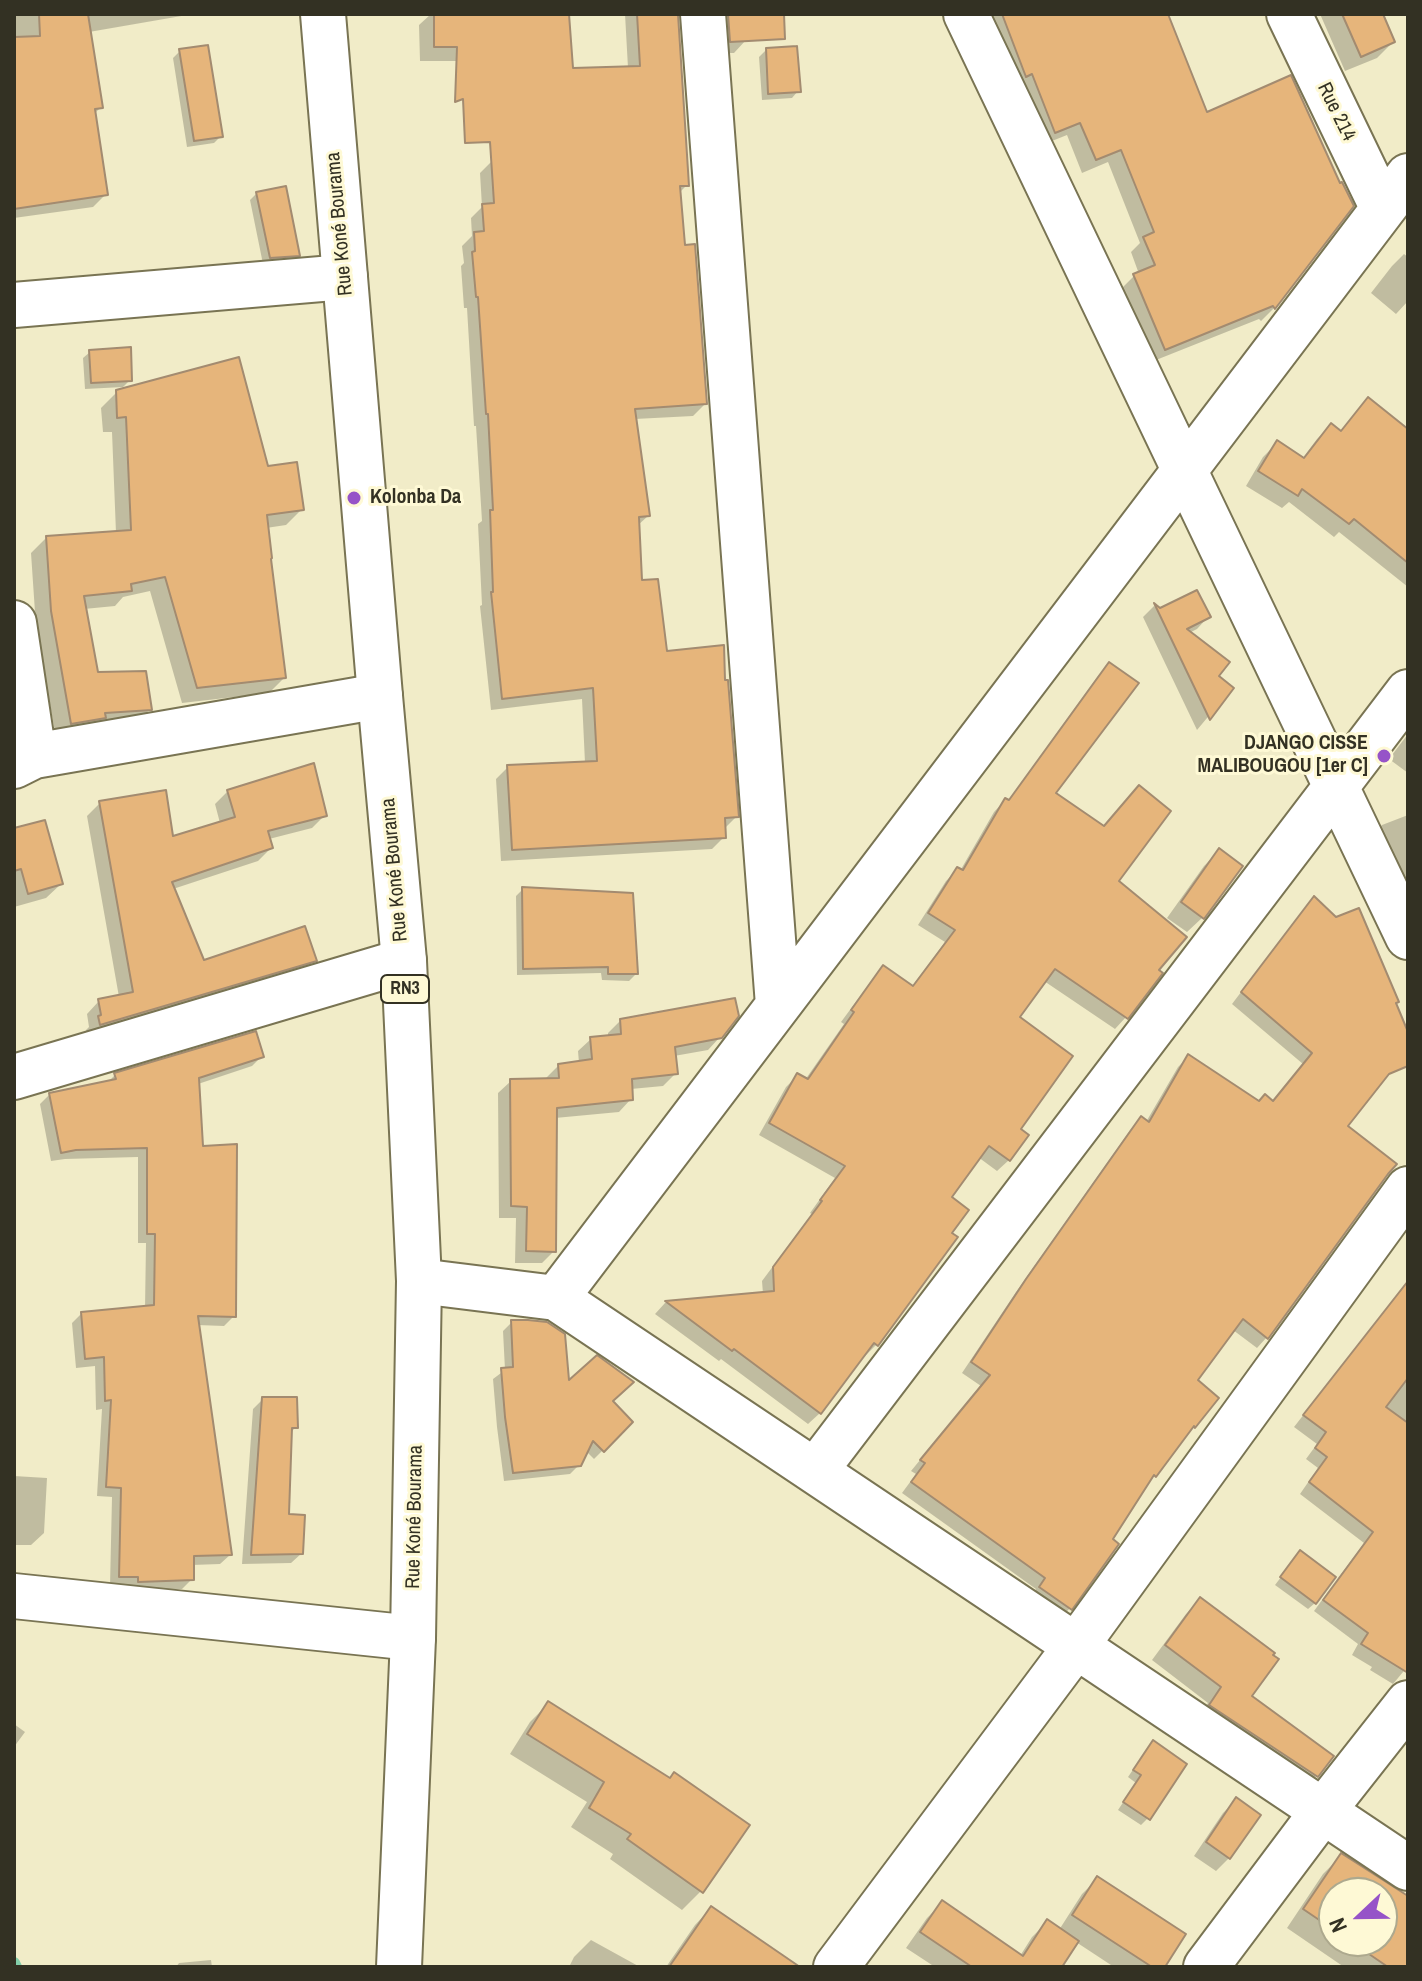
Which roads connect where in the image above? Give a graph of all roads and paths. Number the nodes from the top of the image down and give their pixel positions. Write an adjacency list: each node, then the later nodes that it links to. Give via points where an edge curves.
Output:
1 (323, 14): 6 (main road, Rue Koné Bourama / RN3)
2 (703, 14): 16 (main road)
3 (966, 14): 8 (main road)
4 (1289, 14): 5 (main road, Rue 214)
5 (1395, 193): 8 (main road)
6 (345, 277): 7 (main road); 11 (main road, Rue Koné Bourama / RN3)
7 (14, 305)
8 (1184, 471): 13 (main road); 16 (main road)
9 (14, 623): 12 (main road)
10 (1408, 692): 13 (main road)
11 (380, 696): 12 (main road); 15 (main road, Rue Koné Bourama / RN3)
12 (24, 761)
13 (1336, 787): 14 (main road); 21 (main road)
14 (1408, 937)
15 (404, 961): 17 (main road); 19 (main road, Rue Koné Bourama / RN3)
16 (778, 1005): 20 (main road)
17 (14, 1077)
18 (1408, 1189): 24 (main road)
19 (419, 1281): 20 (main road); 23 (main road, Rue Koné Bourama / RN3)
20 (556, 1298): 21 (main road)
21 (815, 1471): 24 (main road)
22 (14, 1596): 23 (main road)
23 (413, 1638): 28 (main road, Rue Koné Bourama / RN3)
24 (1076, 1646): 26 (main road); 29 (main road)
25 (1408, 1703): 26 (main road)
26 (1323, 1811): 27 (main road); 30 (main road)
27 (1408, 1868)
28 (399, 1967)
29 (836, 1967)
30 (1206, 1967)

